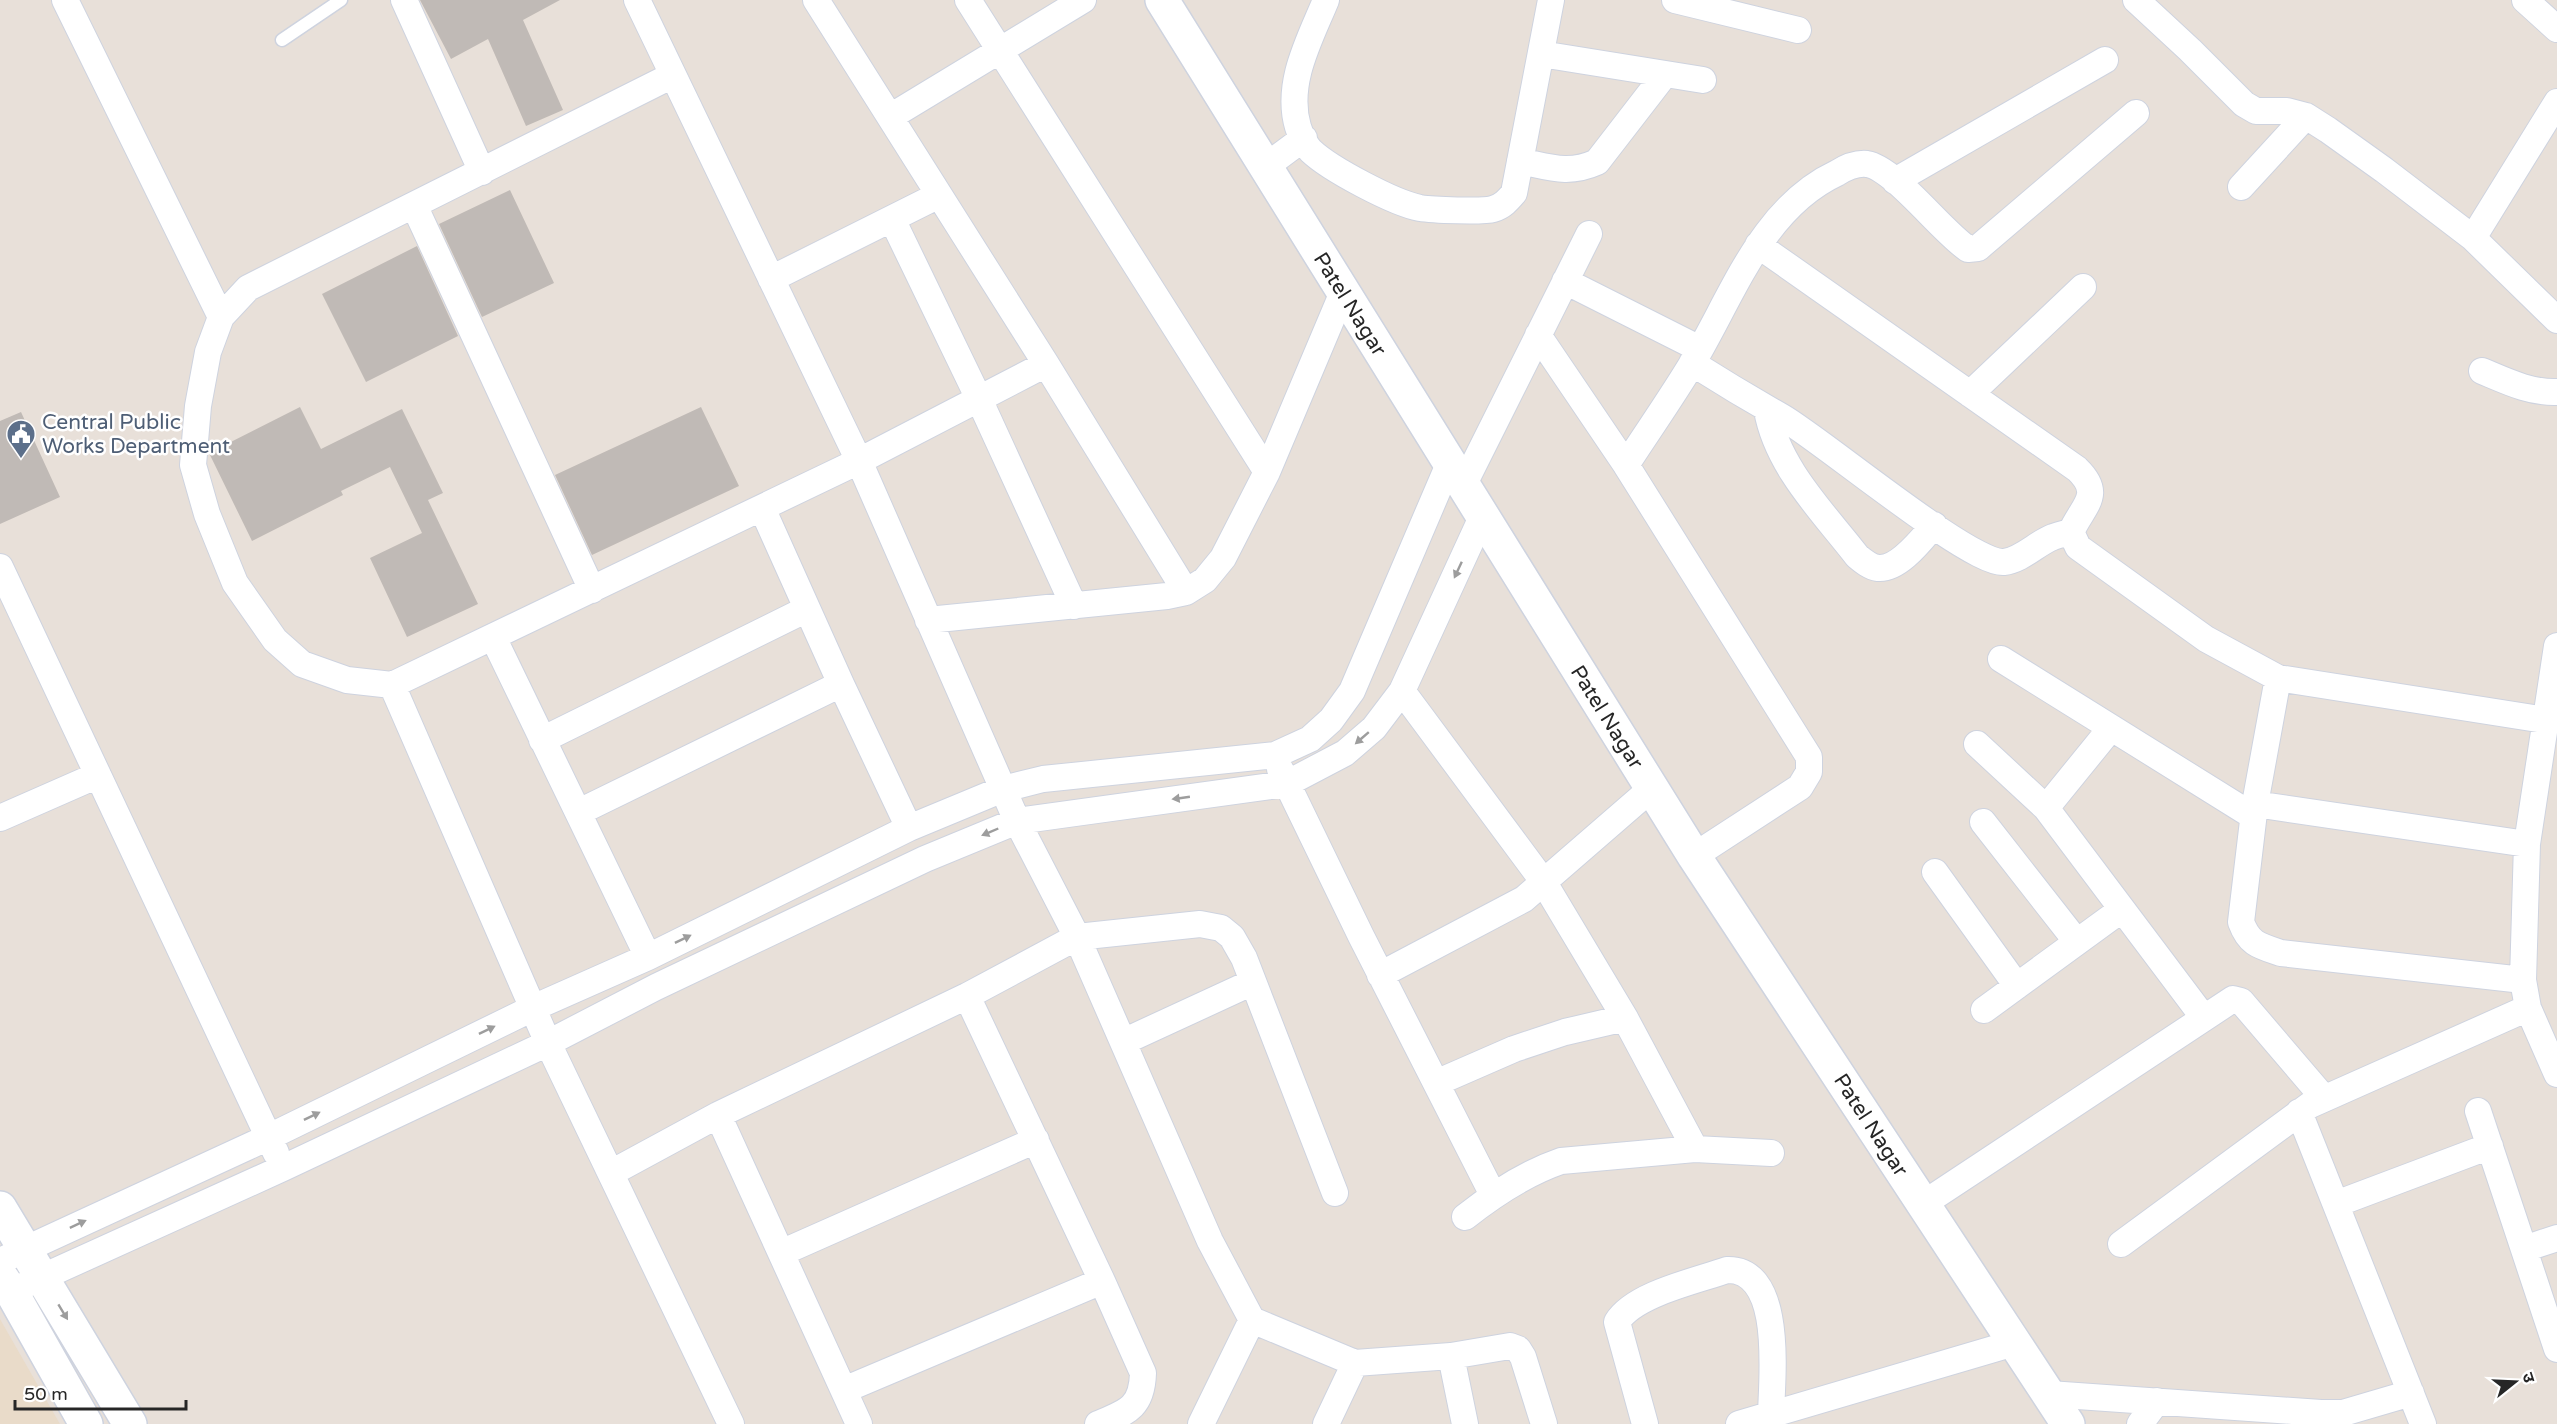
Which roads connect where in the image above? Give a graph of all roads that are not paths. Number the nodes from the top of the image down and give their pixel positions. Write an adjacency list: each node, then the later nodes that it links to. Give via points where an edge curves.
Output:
1 (65, 0): 43 (street)
2 (341, 0): 16 (lane)
3 (404, 0): 30 (street)
4 (637, 0): 21 (street)
5 (816, 0): 26 (street)
6 (968, 0): 17 (street)
7 (1083, 0): 17 (street)
8 (1162, 0): 29 (street, Patel Nagar)
9 (1326, 0): 27 (street, via 1296,75 1294,106)
10 (1551, 0): 18 (street)
11 (1675, 0): 15 (street)
12 (2136, 0): 25 (street, via 2244,104 2256,111 2287,111)
13 (2525, 0): 14 (street)
14 (2557, 29)
15 (1798, 30)
16 (282, 40)
17 (1000, 50): 26 (street); 55 (street)
18 (1541, 54): 20 (street); 28 (street)
19 (2105, 60): 31 (street)
20 (1665, 74): 22 (street); 28 (street, via 1597,162 1566,171)
21 (673, 75): 30 (street); 39 (street)
22 (1703, 80)
23 (2557, 102): 37 (street)
24 (2136, 113): 31 (street, via 1978,248 1968,249 1956,241)
25 (2306, 116): 32 (street); 37 (street)
26 (890, 117): 33 (street)
27 (1304, 138): 28 (street, via 1309,149 1330,165 1419,208 1492,210 1506,203 1514,193); 29 (street)
28 (1520, 161)
29 (1265, 167): 42 (street, Patel Nagar)
30 (482, 172): 34 (street)
31 (1895, 181): 38 (street, via 1868,164 1848,167 1818,181 1786,209)
32 (2241, 187)
33 (939, 195): 35 (street); 47 (street)
34 (414, 205): 43 (street, via 248,288); 62 (street)
35 (892, 219): 39 (street); 51 (street)
36 (1589, 234): 40 (street)
37 (2473, 238): 44 (street)
38 (1758, 245): 46 (street); 50 (street)
39 (771, 279): 53 (street)
40 (1565, 280): 45 (street); 46 (street)
41 (2083, 287): 50 (street)
42 (1342, 292): 55 (street); 56 (street, Patel Nagar)
43 (221, 317): 72 (street, via 208,352 193,465 207,514 235,583 275,640 302,664 347,680)
44 (2557, 320)
45 (1538, 335): 54 (street); 56 (street)
46 (1696, 356): 52 (street); 54 (street)
47 (1046, 364): 51 (street); 63 (street)
48 (2482, 370): 49 (street, via 2519,386)
49 (2557, 392)
50 (1970, 394): 60 (street, via 2088,480 2092,490 2089,501)
51 (979, 399): 53 (street); 64 (street)
52 (1767, 410): 59 (street); 59 (street, via 1770,430 1797,478 1866,564 1878,568 1891,566 1915,549)
53 (859, 461): 57 (street); 66 (street)
54 (1626, 465): 91 (street, via 1809,757 1809,772 1800,787)
55 (1267, 472): 63 (street, via 1224,558 1205,580)
56 (1456, 475): 58 (street, Patel Nagar); 78 (street, via 1352,691 1331,720 1310,739)
57 (762, 508): 62 (street); 65 (street)
58 (1482, 517): 73 (street, one-way to 73); 82 (street, Patel Nagar)
59 (1934, 525): 60 (street, via 1965,546 2003,562 2052,537)
60 (2071, 532): 70 (street, via 2078,547 2206,639)
61 (0, 567): 79 (street)
62 (592, 590): 67 (street)
63 (1186, 591): 64 (street)
64 (1074, 606): 66 (street)
65 (807, 609): 71 (street); 76 (street)
66 (928, 620): 81 (street)
67 (493, 637): 72 (street); 76 (street)
68 (2557, 646): 74 (street)
69 (2001, 659): 75 (street)
70 (2278, 678): 74 (street); 84 (street)
71 (841, 684): 85 (street); 89 (street)
72 (392, 685): 103 (street)
73 (1402, 692): 80 (street, one-way to 80, via 1374,728 1345,753); 93 (street)
74 (2545, 720): 90 (street)
75 (2112, 728): 83 (street); 84 (street)
76 (542, 740): 85 (street)
77 (1977, 744): 83 (street)
78 (1275, 755): 80 (street); 81 (street, via 1043,779)
79 (98, 775): 86 (street); 116 (street)
80 (1286, 784): 87 (street, one-way to 87); 98 (street)
81 (1003, 789): 87 (street); 89 (street)
82 (1652, 789): 91 (street, Patel Nagar); 93 (street)
83 (2046, 808): 94 (street)
84 (2254, 810): 90 (street); 99 (street, via 2241,922 2247,937 2262,947 2281,953)
85 (579, 812): 97 (street)
86 (0, 818)
87 (1017, 821): 95 (street); 109 (street, one-way to 109, via 903,869)
88 (1983, 822): 96 (street)
89 (909, 828): 97 (street, one-way to 89)
90 (2527, 844): 99 (street)
91 (1694, 856): 125 (street, Patel Nagar)
92 (1935, 872): 101 (street)
93 (1543, 881): 98 (street, via 1524,899); 106 (street)
94 (2121, 910): 96 (street); 107 (street)
95 (1077, 937): 100 (street, via 1200,924 1221,928 1232,936); 102 (street); 108 (street)
96 (2077, 942): 101 (street)
97 (648, 957): 103 (street)
98 (1380, 975): 111 (street)
99 (2523, 980): 104 (street)
100 (1253, 982): 108 (street); 123 (street)
101 (2017, 987): 105 (street)
102 (967, 996): 115 (street); 117 (street)
103 (533, 1008): 109 (street); 116 (street, one-way to 103)
104 (2528, 1008): 110 (street); 112 (street)
105 (1984, 1010)
106 (1625, 1018): 111 (street, via 1514,1049); 119 (street)
107 (2204, 1018): 112 (street, via 2233,999 2241,1001); 125 (street)
108 (1123, 1042): 136 (street, via 1210,1241)
109 (548, 1043): 121 (street); 122 (street)
110 (2557, 1074)
111 (1436, 1083): 124 (street)
112 (2323, 1097): 114 (street)
113 (2478, 1111): 118 (street)
114 (2299, 1112): 126 (street); 130 (street)
115 (718, 1114): 122 (street); 132 (street)
116 (269, 1137): 121 (street); 133 (street, one-way to 116)
117 (1036, 1140): 132 (street); 135 (street)
118 (2490, 1146): 126 (street); 131 (street)
119 (1695, 1149): 120 (street); 124 (street, via 1561,1161 1542,1167)
120 (1771, 1152)
121 (283, 1168): 134 (street)
122 (611, 1173): 148 (street)
123 (1335, 1193)
124 (1493, 1195): 128 (street)
125 (1923, 1204): 137 (street, Patel Nagar)
126 (2336, 1204): 142 (street)
127 (0, 1208): 133 (street)
128 (1465, 1216)
129 (2557, 1238): 131 (street)
130 (2121, 1244)
131 (2524, 1249): 138 (street)
132 (781, 1253): 141 (street)
133 (9, 1269): 134 (street); 146 (street)
134 (42, 1277): 147 (street, one-way to 147)
135 (1102, 1281): 141 (street); 150 (street, via 1143,1373 1143,1388 1139,1401 1127,1412)
136 (1252, 1320): 140 (street); 151 (street)
137 (2014, 1342): 143 (street, Patel Nagar); 145 (street)
138 (2557, 1349)
139 (1451, 1356): 140 (street); 153 (street); 154 (street, via 1510,1346 1518,1350)
140 (1355, 1363): 152 (street)
141 (844, 1390): 149 (street)
142 (2411, 1393): 144 (street, via 2343,1413); 159 (street)
143 (2049, 1394): 144 (street); 157 (street, Patel Nagar)
144 (2157, 1401): 158 (street)
145 (1771, 1414): 155 (street, via 1773,1338 1764,1299 1753,1279 1739,1269 1726,1270 1643,1300 1622,1313 1617,1322); 156 (street)
146 (86, 1424)
147 (130, 1424)
148 (731, 1424)
149 (859, 1424)
150 (1098, 1424)
151 (1201, 1424)
152 (1326, 1424)
153 (1465, 1424)
154 (1544, 1424)
155 (1645, 1424)
156 (1739, 1424)
157 (2068, 1424)
158 (2140, 1424)
159 (2423, 1424)

